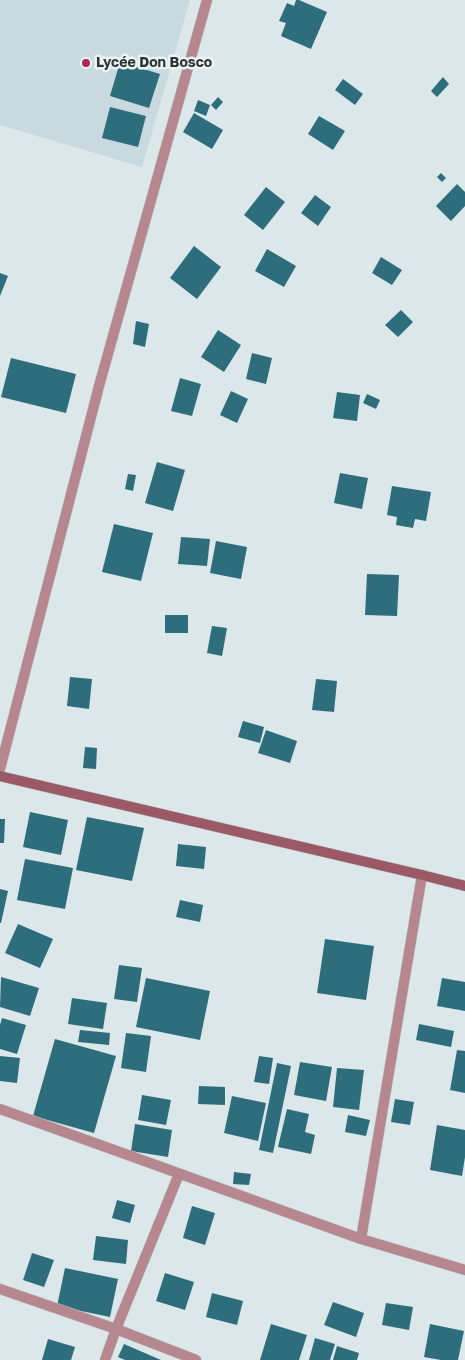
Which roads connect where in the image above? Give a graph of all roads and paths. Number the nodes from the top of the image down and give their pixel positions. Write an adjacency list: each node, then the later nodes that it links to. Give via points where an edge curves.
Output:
1 (207, 0): 2 (street, via 99,386)
2 (0, 769)
3 (0, 776): 4 (street)
4 (422, 875): 5 (street); 8 (street)
5 (465, 886)
6 (0, 1109): 7 (street)
7 (178, 1174): 8 (street); 11 (street)
8 (361, 1239): 9 (street)
9 (465, 1270)
10 (0, 1290): 11 (street)
11 (116, 1329): 12 (street); 13 (street)
12 (105, 1360)
13 (196, 1360)

